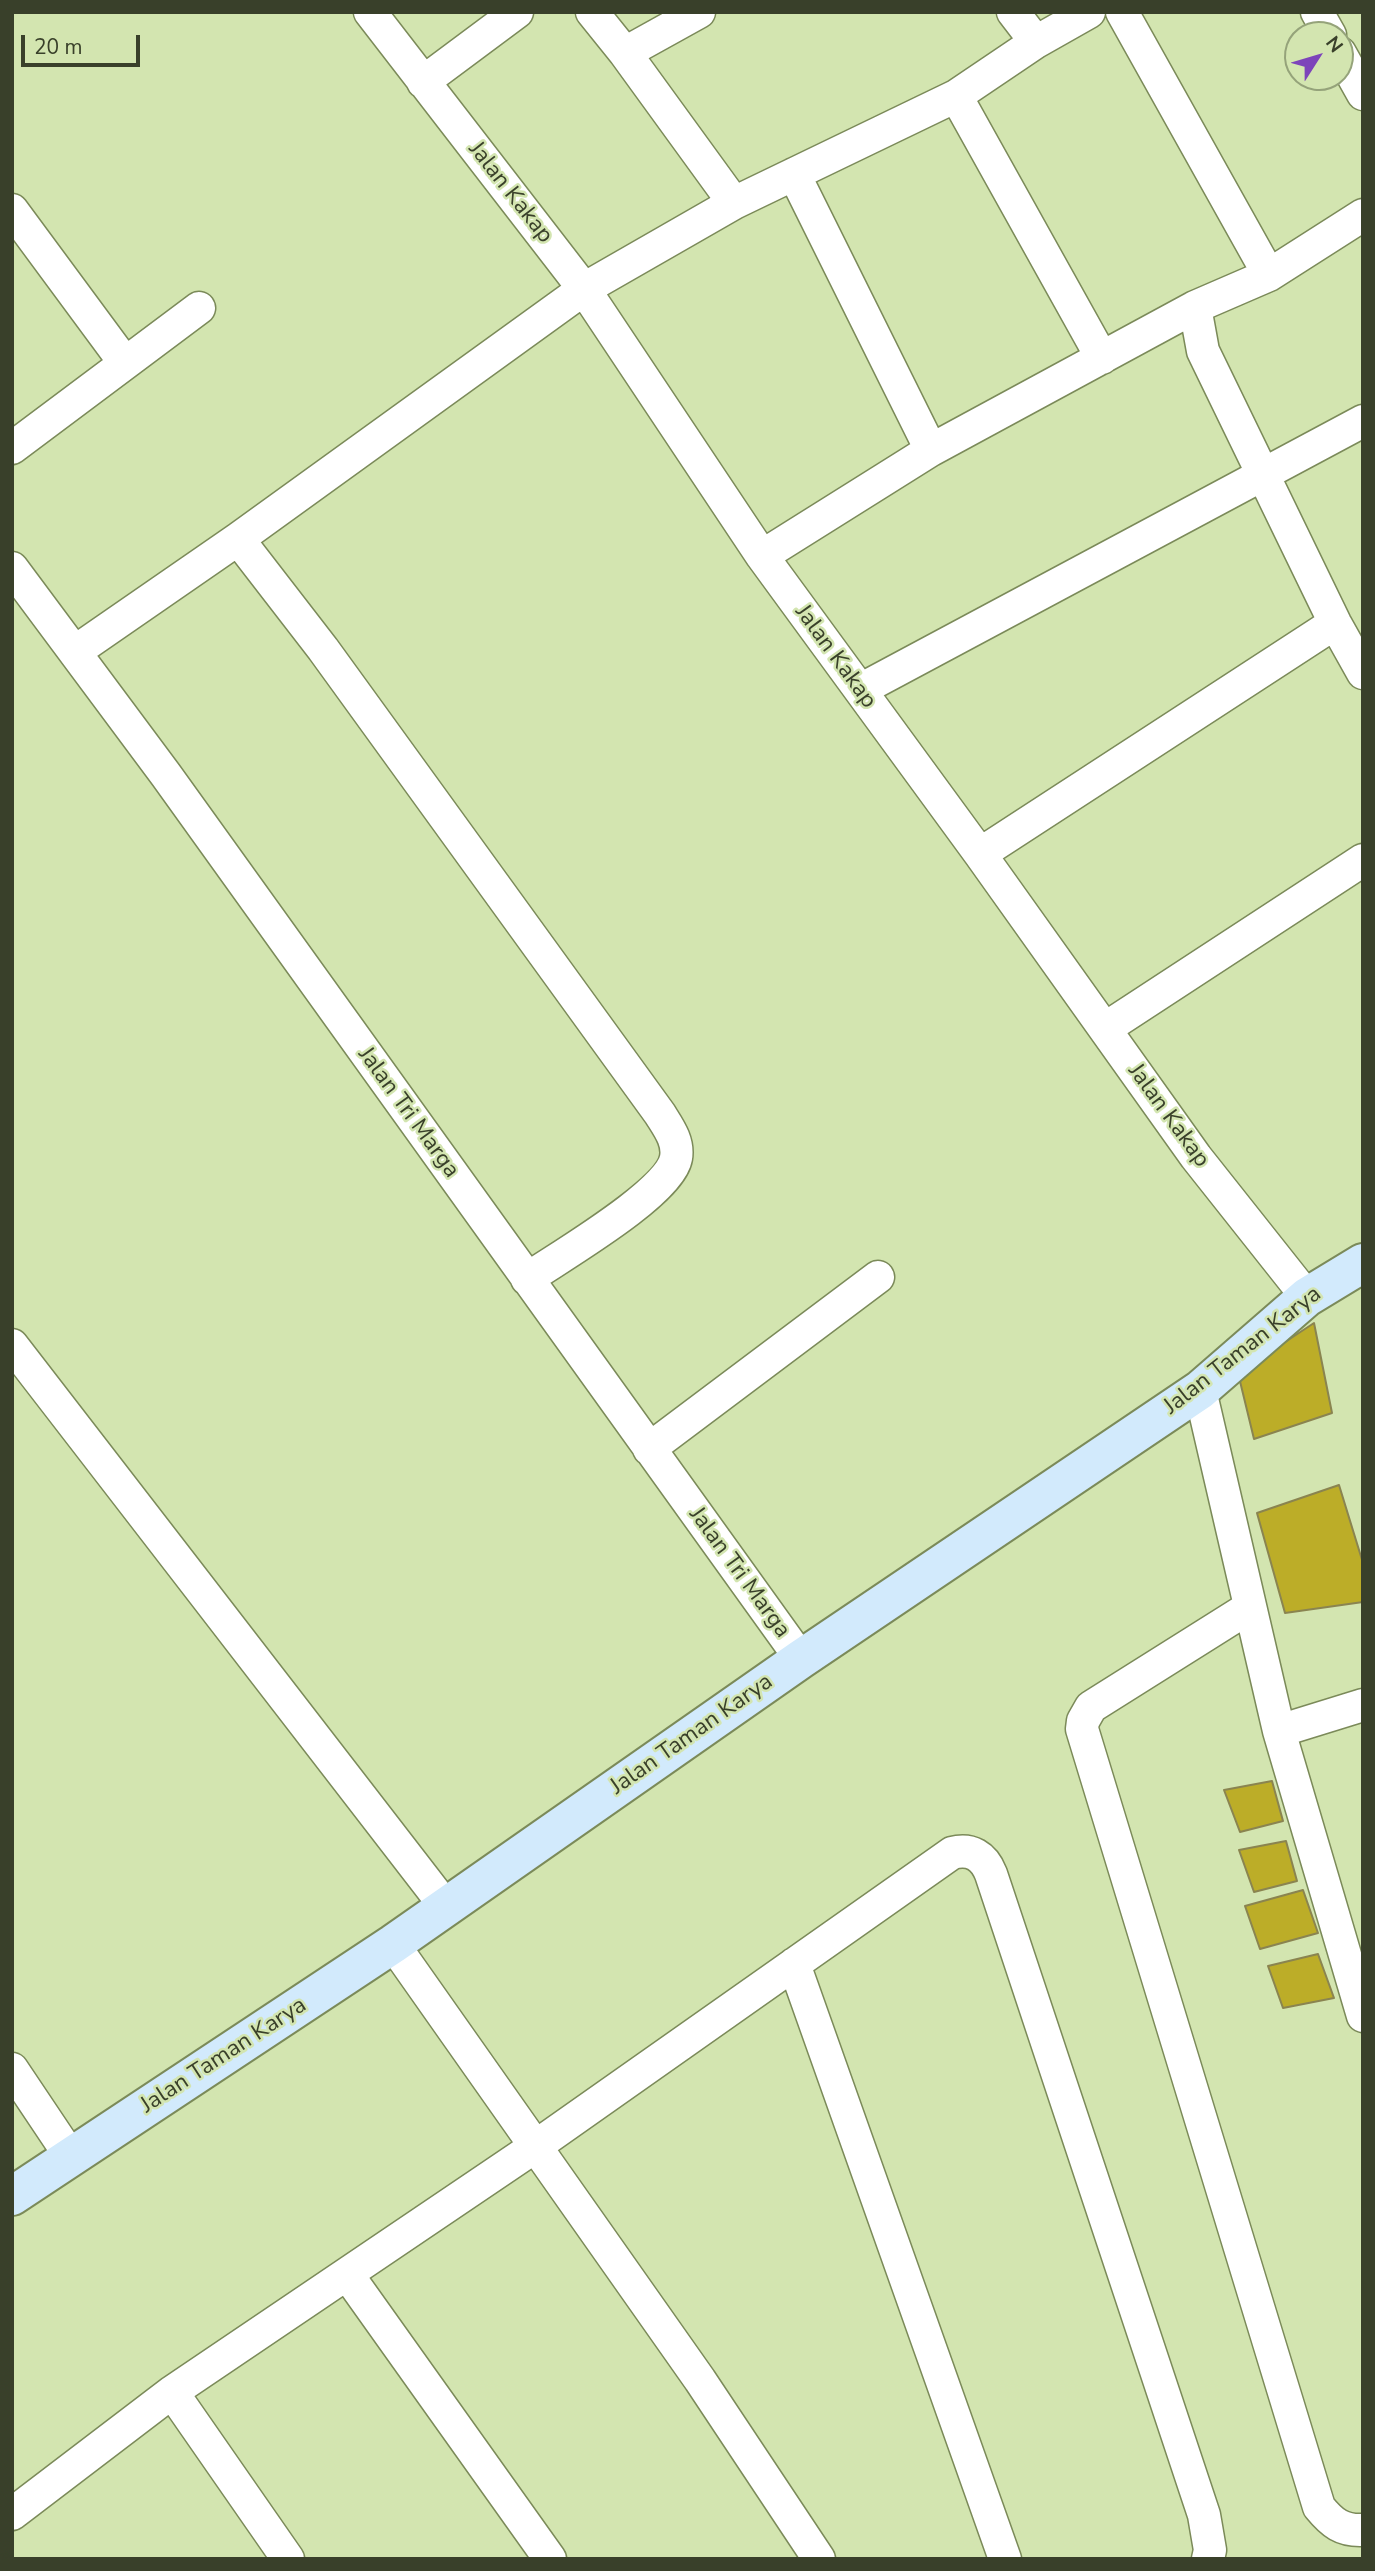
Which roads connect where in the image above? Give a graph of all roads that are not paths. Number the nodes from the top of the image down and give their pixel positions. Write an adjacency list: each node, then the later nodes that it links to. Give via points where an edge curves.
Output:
1 (370, 12): 11 (street, Jalan Kakap)
2 (517, 12): 11 (street)
3 (592, 12): 9 (street)
4 (699, 12): 9 (street)
5 (1013, 12): 8 (street)
6 (1089, 12): 8 (street)
7 (1122, 12): 18 (street)
8 (1036, 41): 13 (street)
9 (625, 52): 15 (street)
10 (1354, 78): 12 (street)
11 (423, 82): 19 (street, Jalan Kakap)
12 (1363, 94)
13 (956, 96): 14 (street); 22 (street)
14 (794, 174): 15 (street); 26 (street)
15 (734, 203): 19 (street)
16 (12, 210): 23 (street)
17 (1363, 215): 18 (street)
18 (1269, 275): 20 (street)
19 (584, 289): 28 (street); 29 (street, Jalan Kakap)
20 (1195, 307): 22 (street); 27 (street, via 1203,351)
21 (199, 308): 23 (street)
22 (1102, 358): 26 (street)
23 (125, 363): 25 (street)
24 (1363, 421): 27 (street)
25 (12, 447)
26 (931, 450): 29 (street)
27 (1263, 474): 31 (street); 33 (street)
28 (238, 539): 32 (street); 39 (street, via 660,1114 676,1144 673,1169 648,1197)
29 (761, 556): 33 (street, Jalan Kakap)
30 (12, 568): 32 (street, Jalan Tri Marga)
31 (1352, 647): 34 (street)
32 (76, 651): 39 (street, Jalan Tri Marga)
33 (860, 690): 34 (street, Jalan Kakap)
34 (980, 854): 36 (street, Jalan Kakap)
35 (1363, 860): 36 (street)
36 (1106, 1028): 40 (street, Jalan Kakap, via 1196,1157)
37 (1363, 1263): 40 (street, Jalan Taman Karya)
38 (878, 1277): 43 (street)
39 (527, 1279): 43 (street, Jalan Tri Marga)
40 (1307, 1297): 42 (street, Jalan Taman Karya)
41 (12, 1345): 48 (street)
42 (1200, 1390): 44 (street); 45 (street, Jalan Taman Karya)
43 (649, 1450): 45 (street, Jalan Tri Marga)
44 (1250, 1606): 47 (street); 59 (street, via 1091,1707 1082,1729 1319,2507 1334,2524 1349,2531)
45 (800, 1659): 48 (street, Jalan Taman Karya)
46 (1363, 1705): 47 (street)
47 (1279, 1731): 51 (street)
48 (446, 1907): 49 (street, Jalan Taman Karya)
49 (393, 1944): 53 (street); 54 (street, Jalan Taman Karya)
50 (794, 1964): 53 (street); 63 (street); 64 (street, via 952,1853 971,1852 987,1865 1204,2515)
51 (1363, 2016)
52 (12, 2069): 54 (street)
53 (536, 2146): 56 (street); 62 (street)
54 (71, 2157): 55 (street, Jalan Taman Karya)
55 (12, 2196)
56 (347, 2274): 57 (street); 61 (street)
57 (172, 2392): 58 (street); 60 (street)
58 (12, 2514)
59 (1363, 2530)
60 (288, 2559)
61 (550, 2559)
62 (819, 2559)
63 (1005, 2559)
64 (1208, 2559)

